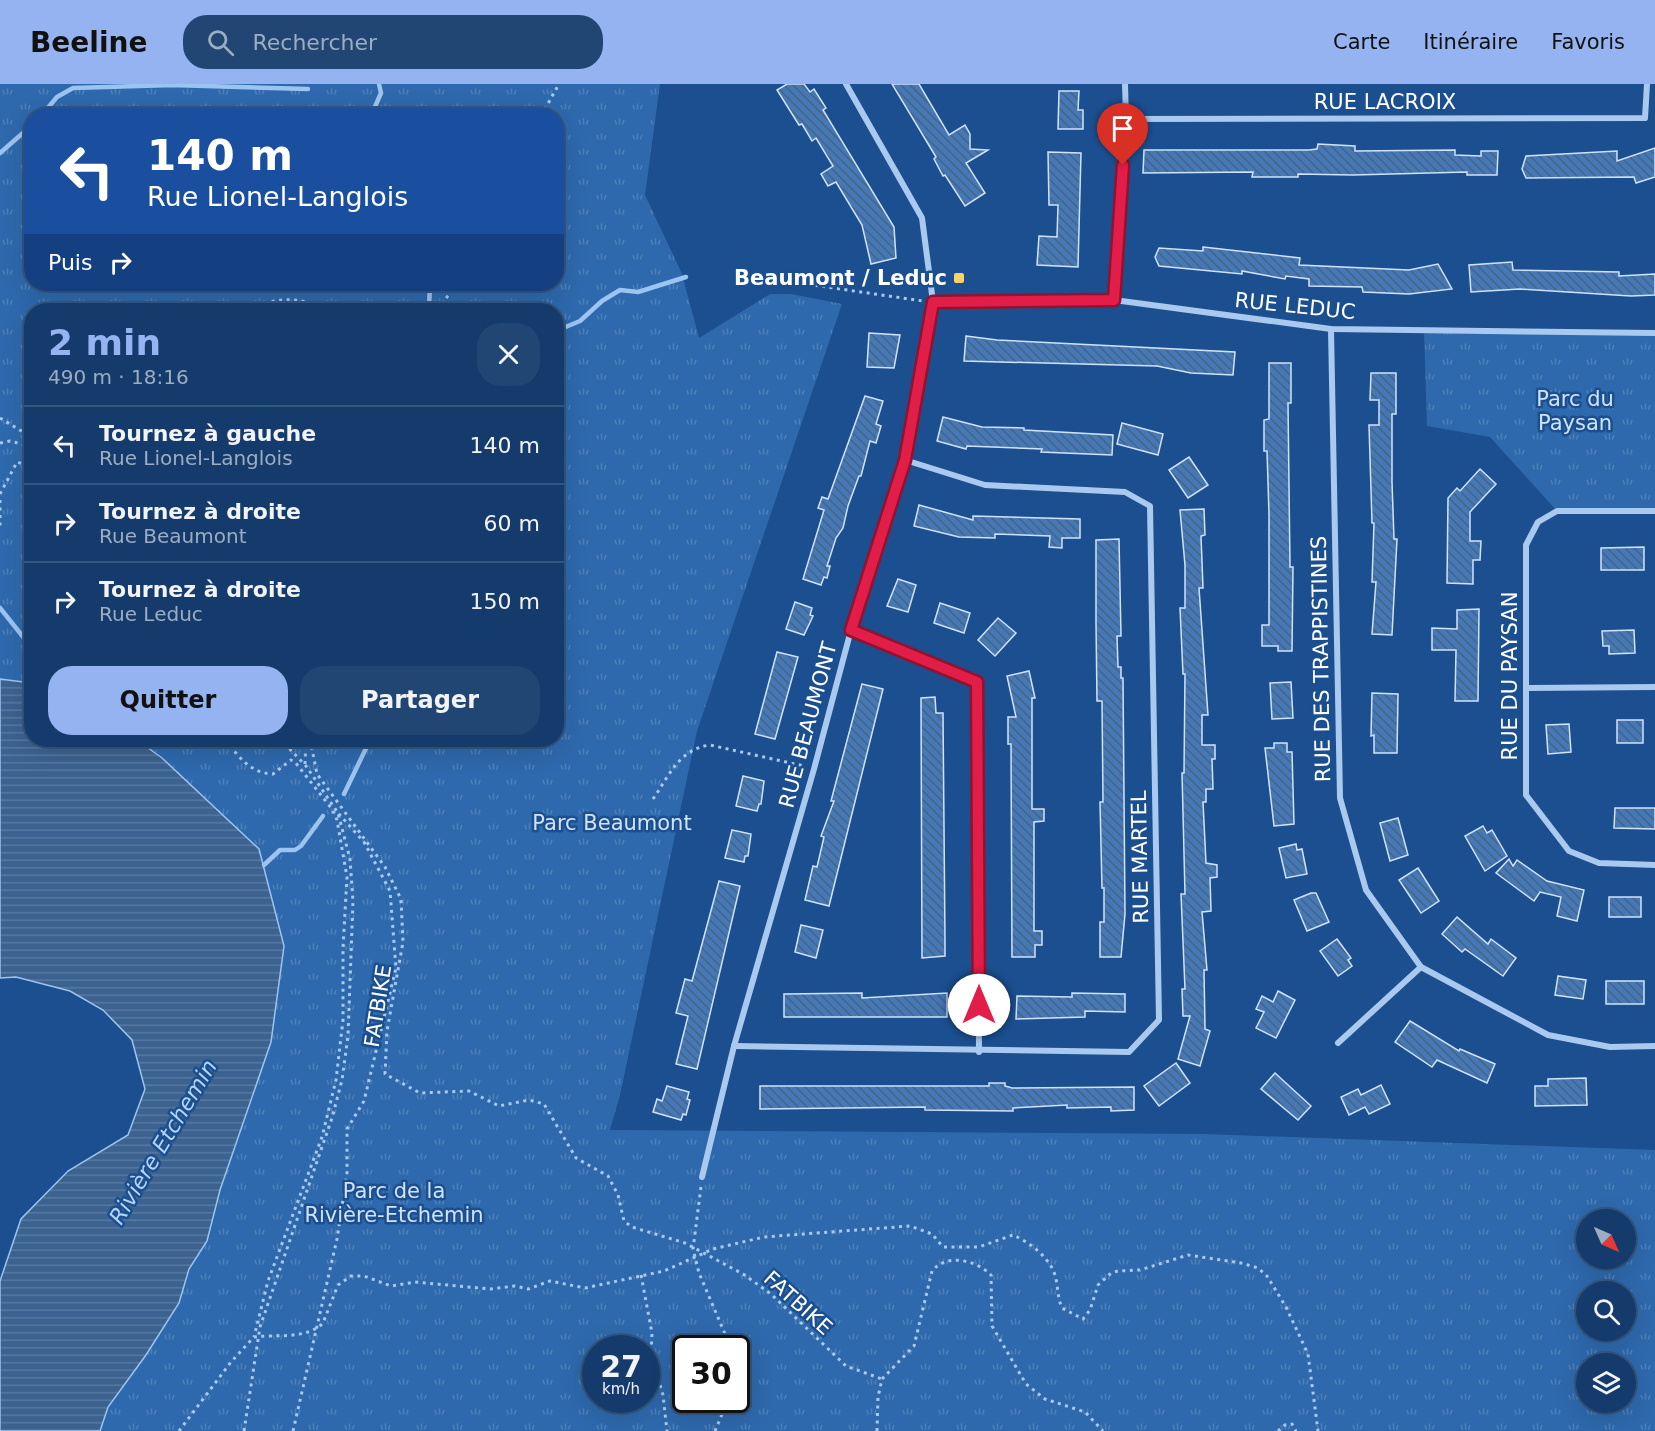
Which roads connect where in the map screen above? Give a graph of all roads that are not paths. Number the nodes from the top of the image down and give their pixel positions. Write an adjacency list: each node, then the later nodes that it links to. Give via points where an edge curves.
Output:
1 (846, 84): 6 (street, RUE BEAUMONT, via 922,219)
2 (1125, 84): 4 (street)
3 (1647, 84): 4 (street, RUE LACROIX, via 1645,118)
4 (1126, 119): 5 (street)
5 (1114, 300): 6 (street, RUE LEDUC); 7 (street, RUE LEDUC)
6 (933, 302): 9 (street, RUE BEAUMONT)
7 (1331, 329): 8 (street, RUE LEDUC); 15 (street, RUE DES TRAPPISTINES, via 1340,798 1366,890)
8 (1655, 333)
9 (905, 460): 11 (street, RUE BEAUMONT); 19 (street, RUE MARTEL, via 985,485 1125,492 1150,506 1159,1020 1129,1052)
10 (1655, 511): 13 (street, RUE DU PAYSAN, via 1557,511 1538,522 1526,545)
11 (851, 630): 17 (street, RUE BEAUMONT); 19 (street, via 977,682)
12 (1655, 687): 13 (street)
13 (1528, 688): 14 (street, RUE DU PAYSAN, via 1526,795 1569,851 1599,863)
14 (1655, 865)
15 (1421, 967): 16 (street); 18 (street, RUE DES TRAPPISTINES, via 1548,1035 1610,1047)
16 (1338, 1043)
17 (734, 1046): 19 (street, RUE MARTEL); 20 (street, RUE BEAUMONT)
18 (1655, 1046)
19 (980, 1052)
20 (702, 1177)

